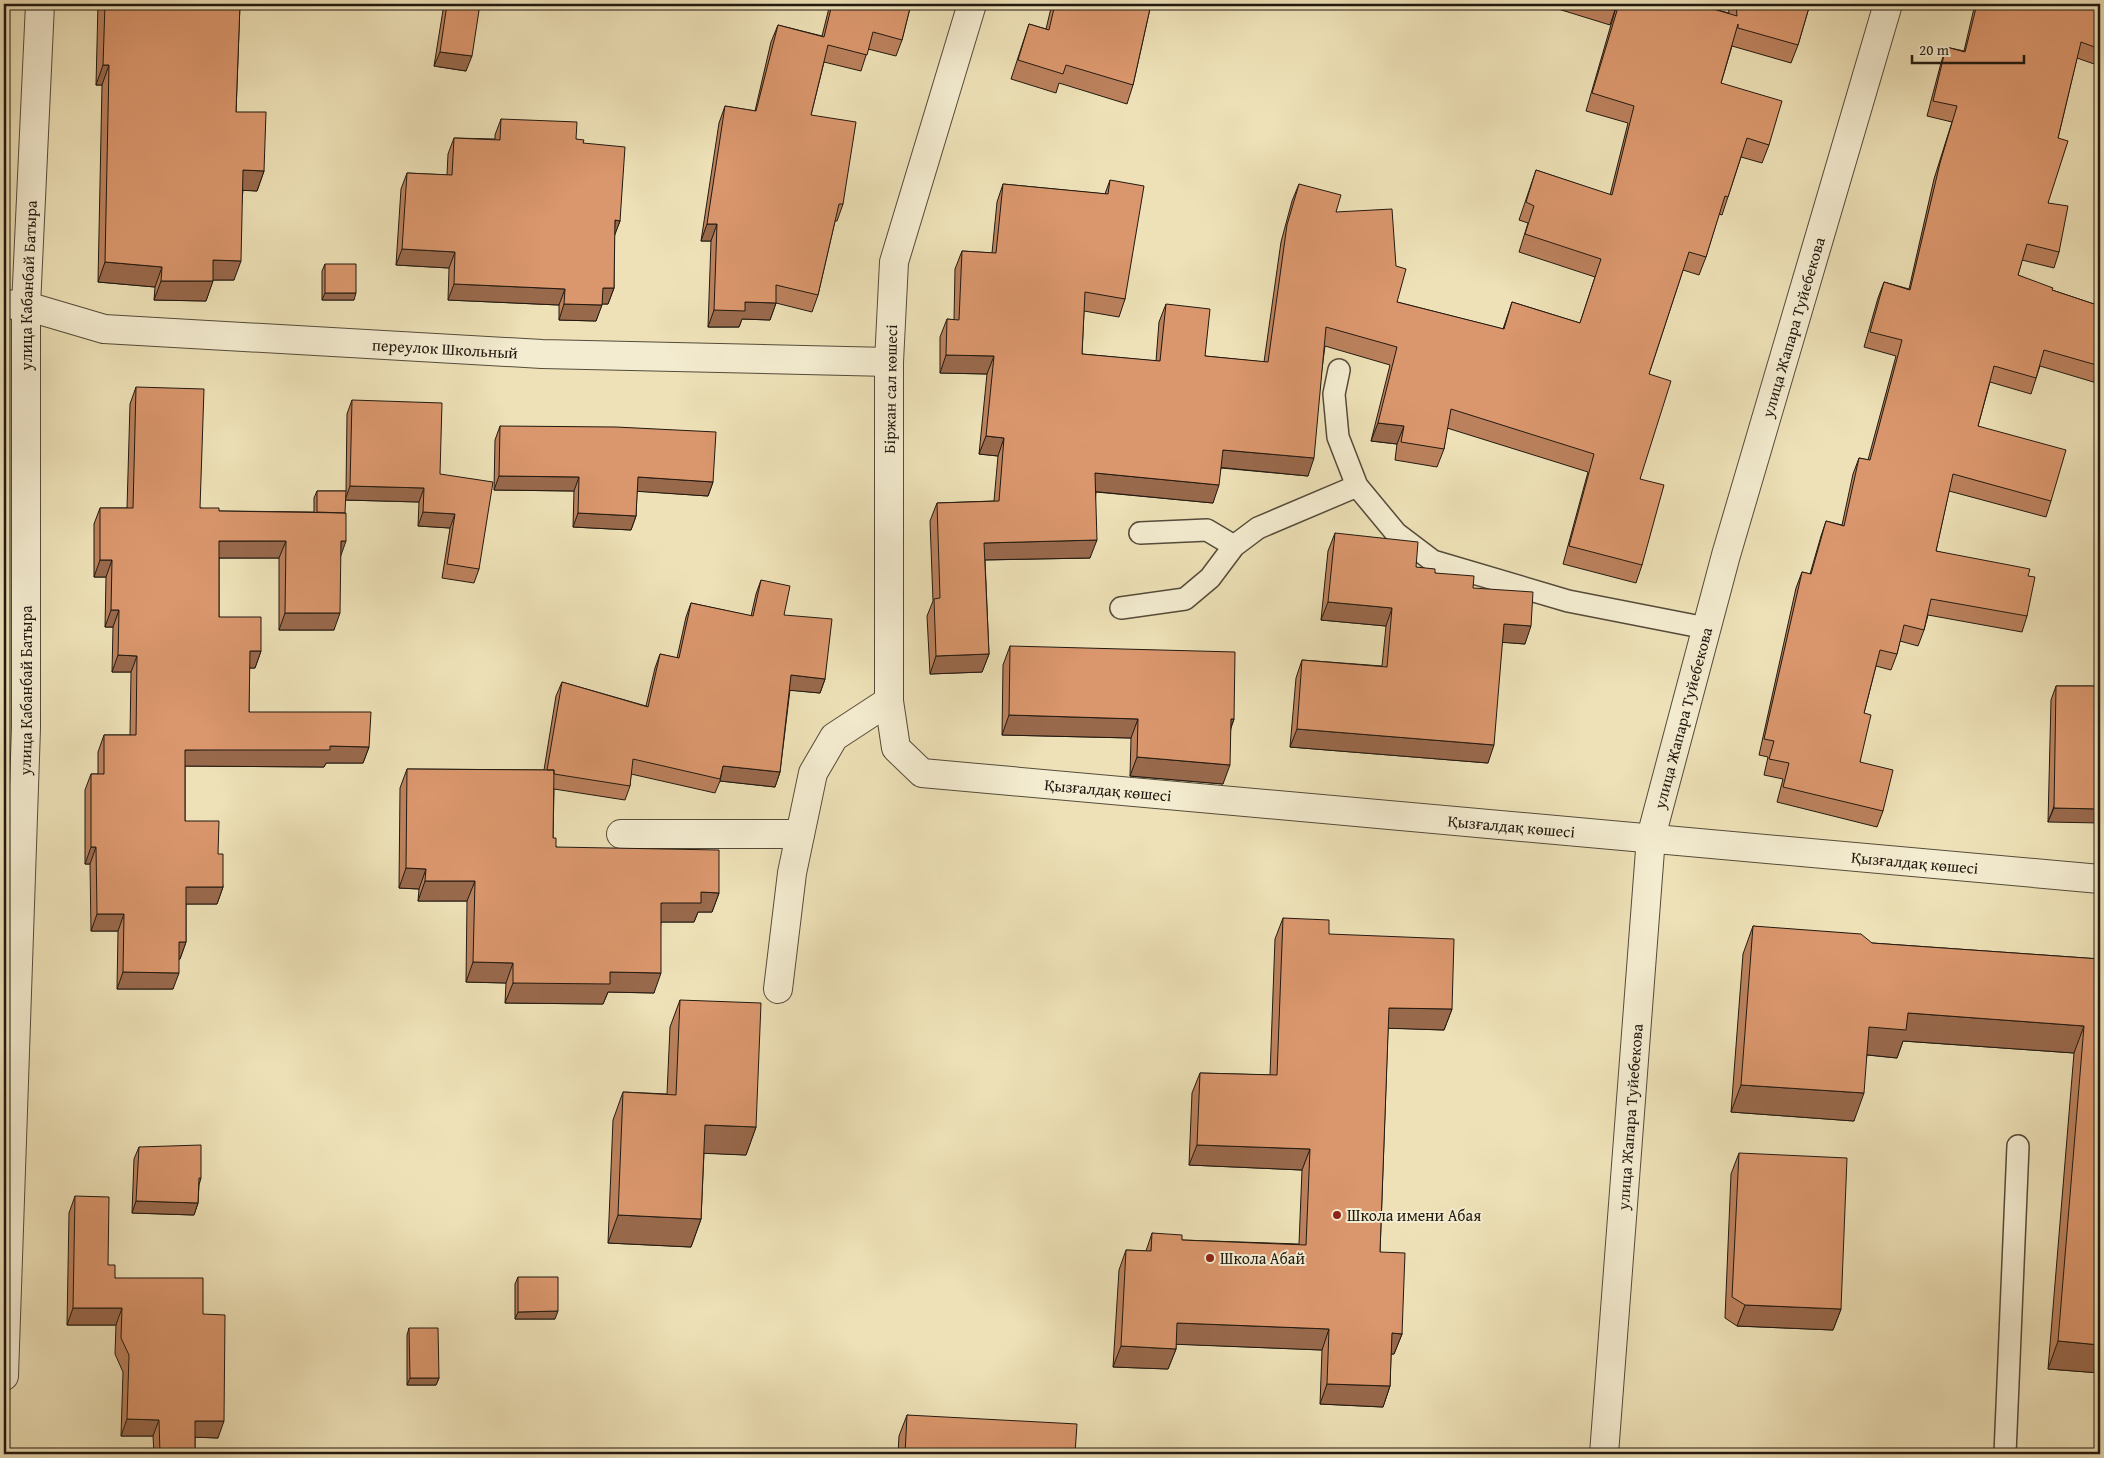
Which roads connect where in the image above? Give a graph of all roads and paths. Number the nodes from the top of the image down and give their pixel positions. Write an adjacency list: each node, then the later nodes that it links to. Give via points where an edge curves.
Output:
1 (40, 4): 4 (street, улица Кабанбай Батыра)
2 (972, 4): 5 (street, Біржан сал көшесі, via 894,262)
3 (1888, 4): 11 (street, улица Жапара Туйебекова)
4 (15, 305): 5 (street, переулок Школьный, via 104,329 542,354); 20 (street, улица Кабанбай Батыра, via 26,728)
5 (889, 362): 12 (street, Біржан сал көшесі)
6 (1338, 370): 7 (lane, via 1334,394 1338,437)
7 (1357, 486): 9 (lane, via 1258,528); 11 (lane, via 1396,532 1433,561 1568,601)
8 (1140, 532): 9 (lane, via 1207,530)
9 (1234, 546): 10 (lane, via 1210,578 1185,599)
10 (1121, 608)
11 (1706, 628): 16 (street, улица Жапара Туйебекова)
12 (889, 701): 13 (street, Біржан сал көшесі, via 896,748); 15 (street, via 834,737 813,774)
13 (922, 774): 16 (street, Қызғалдақ көшесі)
14 (621, 834): 15 (street)
15 (800, 834): 18 (street)
16 (1651, 837): 17 (street, Қызғалдақ көшесі); 21 (street, улица Жапара Туйебекова)
17 (2100, 879)
18 (778, 989)
19 (2018, 1146): 22 (lane)
20 (4, 1376)
21 (1604, 1454)
22 (2005, 1454)

